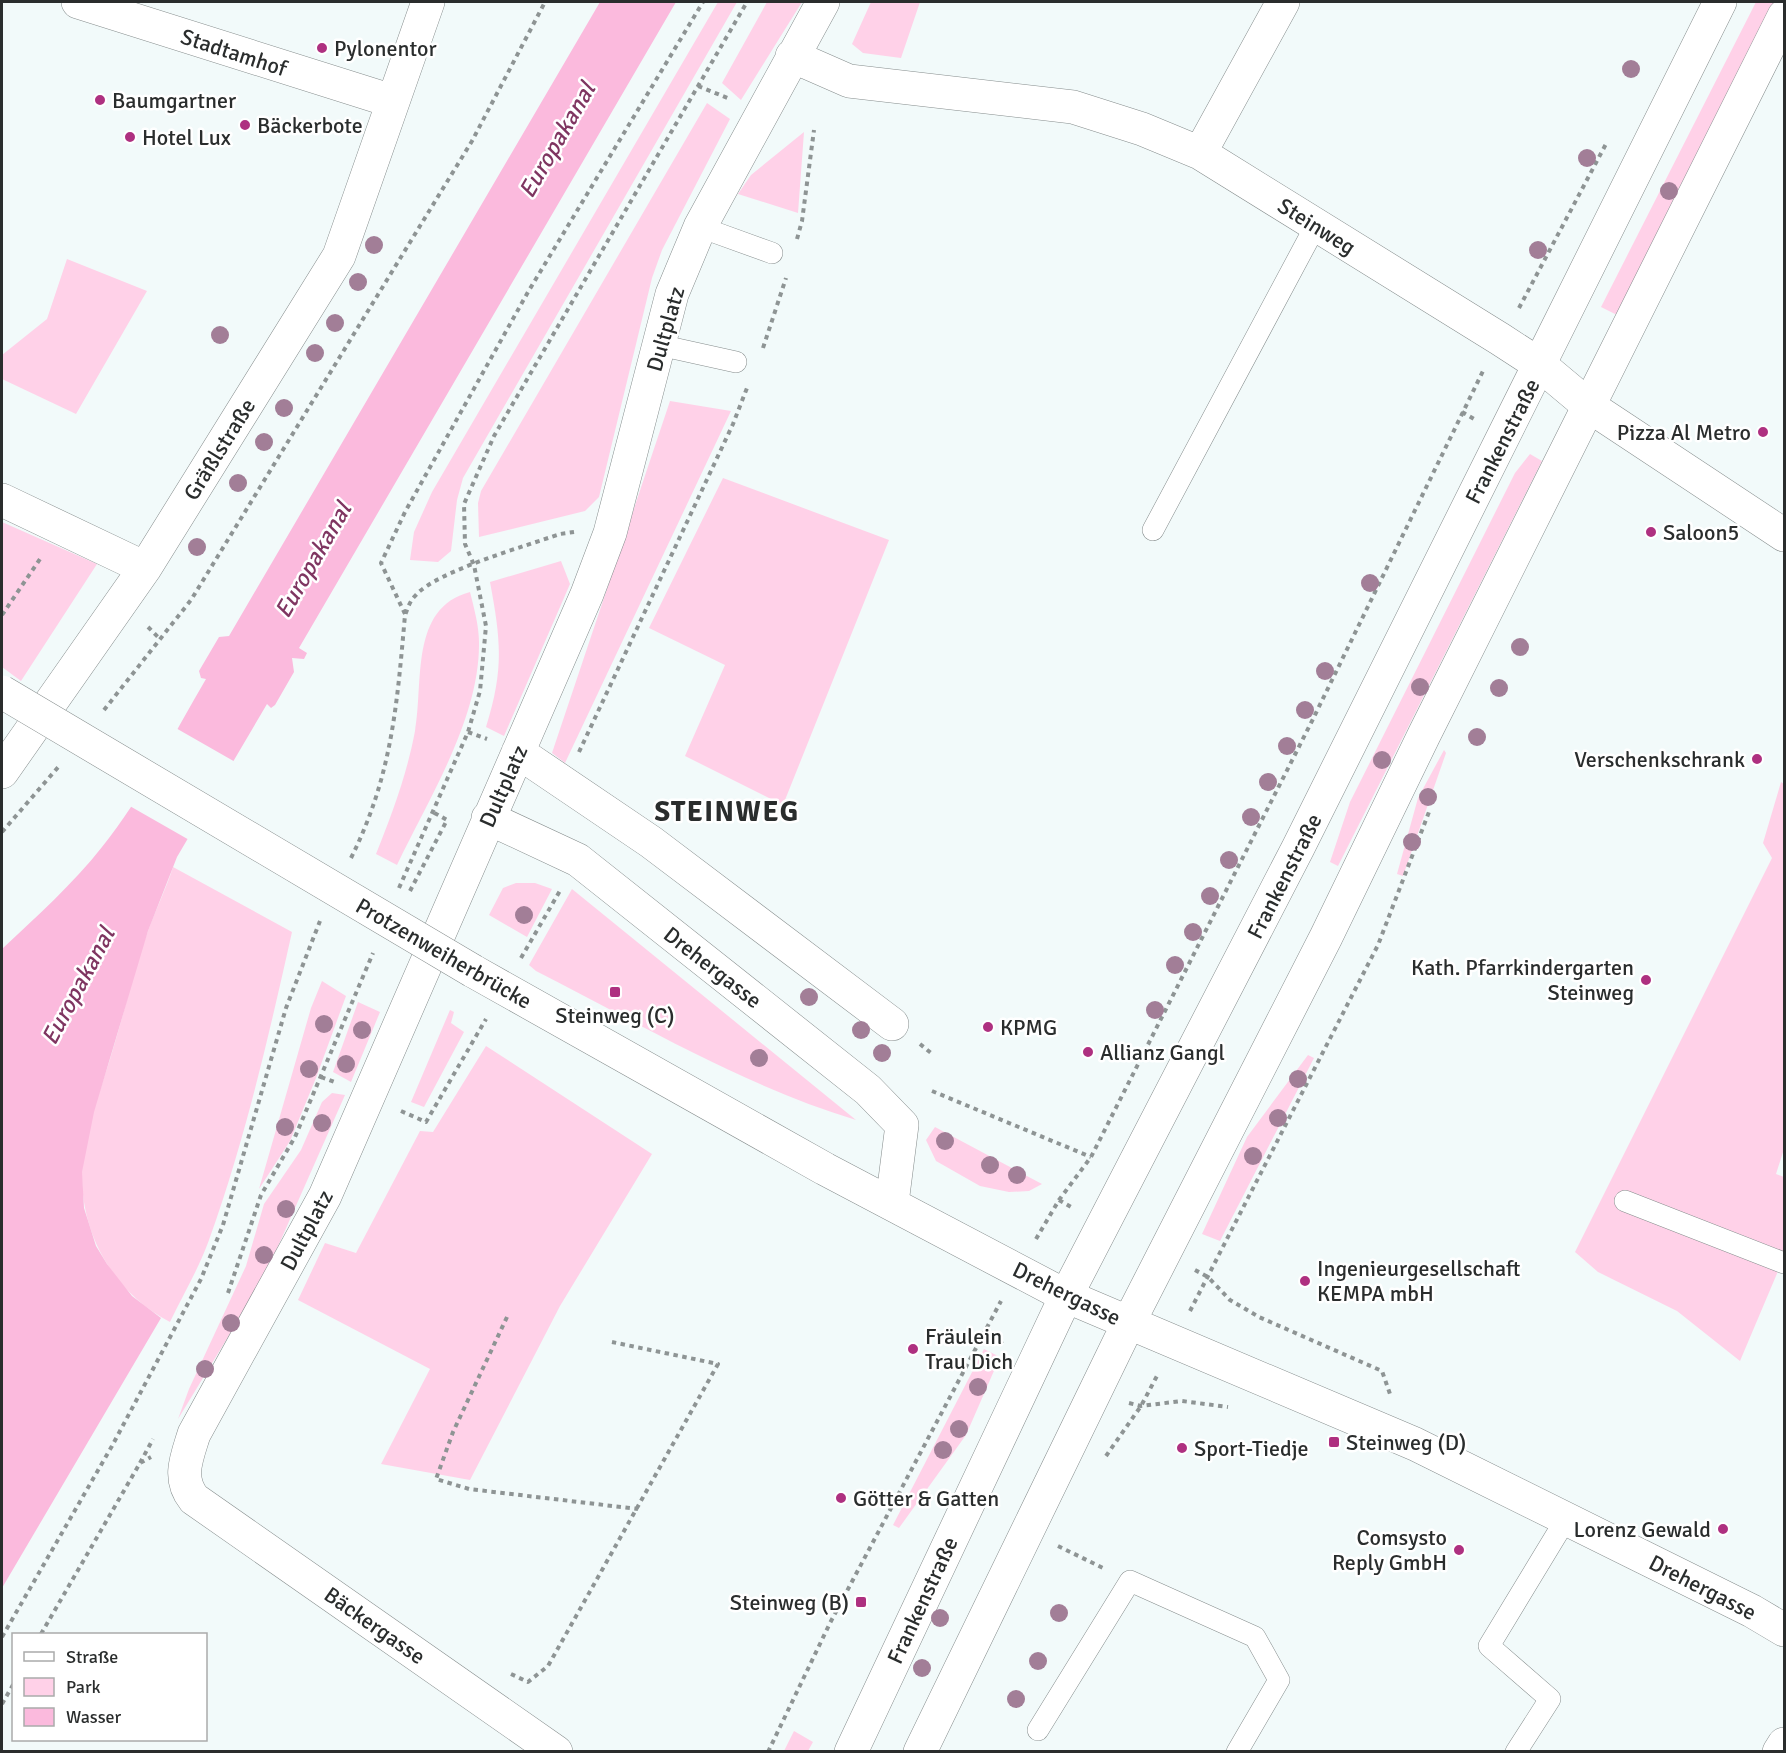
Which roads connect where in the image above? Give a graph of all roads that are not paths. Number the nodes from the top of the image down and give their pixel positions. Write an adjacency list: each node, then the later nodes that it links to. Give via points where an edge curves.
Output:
1 (78, 2): 8 (street, Stadtamhof)
2 (428, 2): 8 (street, Gräßlstraße)
3 (823, 2): 7 (street, Dultplatz)
4 (1283, 2): 9 (street)
5 (1720, 2): 15 (street, Frankenstraße)
6 (1785, 16): 16 (street)
7 (792, 56): 9 (street, Steinweg, via 849,81 1073,107); 11 (street, Dultplatz)
8 (392, 101): 20 (street, Gräßlstraße, via 339,256)
9 (1200, 153): 10 (street, Steinweg)
10 (1316, 225): 15 (street, Steinweg); 18 (lane)
11 (700, 228): 12 (lane); 13 (street, Dultplatz, via 672,294)
12 (772, 253)
13 (659, 345): 14 (lane); 22 (street, Dultplatz, via 610,533)
14 (736, 362)
15 (1540, 365): 16 (street, Steinweg); 29 (street, Frankenstraße, via 1298,848)
16 (1589, 406): 19 (street, Steinweg); 30 (street, via 1326,937)
17 (2, 500): 20 (street)
18 (1153, 530)
19 (1785, 535)
20 (145, 568): 23 (street, Gräßlstraße)
21 (2, 692): 27 (street, Protzenweiherbrücke, bridge, via 395,910 473,971 504,989)
22 (518, 752): 24 (street, Dultplatz); 25 (street, via 651,842)
23 (2, 772)
24 (488, 818): 27 (street, Drehergasse, via 578,860 868,1090 902,1125); 31 (street, Dultplatz, via 325,1196 194,1434 183,1466 186,1489)
25 (892, 1024)
26 (1625, 1201): 28 (lane)
27 (892, 1203): 29 (street, Drehergasse)
28 (1785, 1263)
29 (1066, 1296): 30 (street, Drehergasse); 37 (street, Frankenstraße)
30 (1128, 1324): 32 (street, Drehergasse, via 1405,1439); 38 (street)
31 (194, 1499): 36 (street, Bäckergasse)
32 (1566, 1519): 33 (street, Drehergasse); 40 (lane, via 1489,1646 1550,1699)
33 (1785, 1630)
34 (1038, 1730): 39 (lane, via 1130,1581 1255,1637 1279,1680)
35 (1785, 1743): 41 (street)
36 (556, 1752)
37 (851, 1752)
38 (920, 1752)
39 (1237, 1752)
40 (1516, 1752)
41 (1779, 1752)

